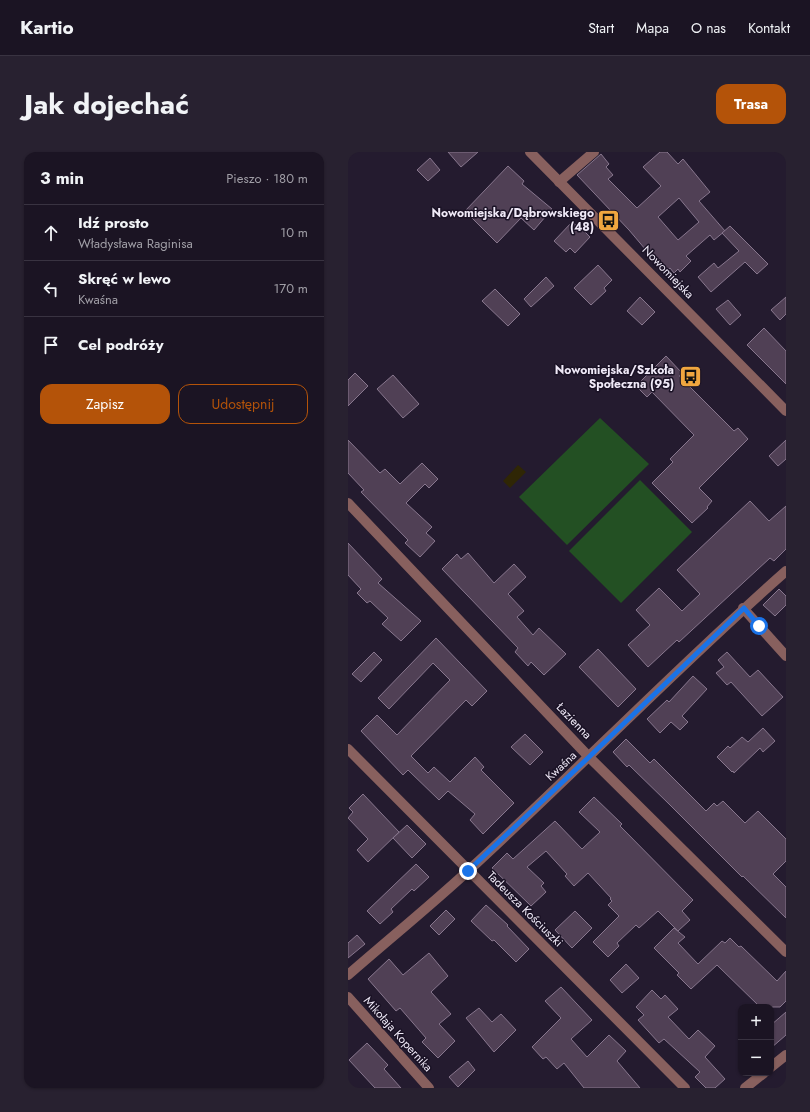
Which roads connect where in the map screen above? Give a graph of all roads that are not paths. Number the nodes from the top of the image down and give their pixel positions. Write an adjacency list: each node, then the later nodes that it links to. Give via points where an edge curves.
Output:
1 (530, 152): 3 (street, Nowomiejska)
2 (594, 152): 3 (street)
3 (559, 182): 4 (street, Nowomiejska)
4 (786, 411)
5 (348, 503): 10 (street, Łazienna)
6 (786, 571): 7 (street, Kwaśna)
7 (744, 608): 8 (street); 10 (street, Kwaśna)
8 (786, 656)
9 (348, 749): 11 (street, Tadeusza Kościuszki)
10 (589, 757): 11 (street, Kwaśna); 12 (street, Łazienna)
11 (468, 871): 13 (street, Kwaśna); 19 (street, Tadeusza Kościuszki)
12 (786, 952)
13 (348, 976)
14 (348, 997): 18 (street, Mikołaja Kopernika)
15 (786, 1055): 16 (street)
16 (774, 1065)
17 (760, 1076): 20 (street)
18 (429, 1088)
19 (684, 1088)
20 (745, 1088)

